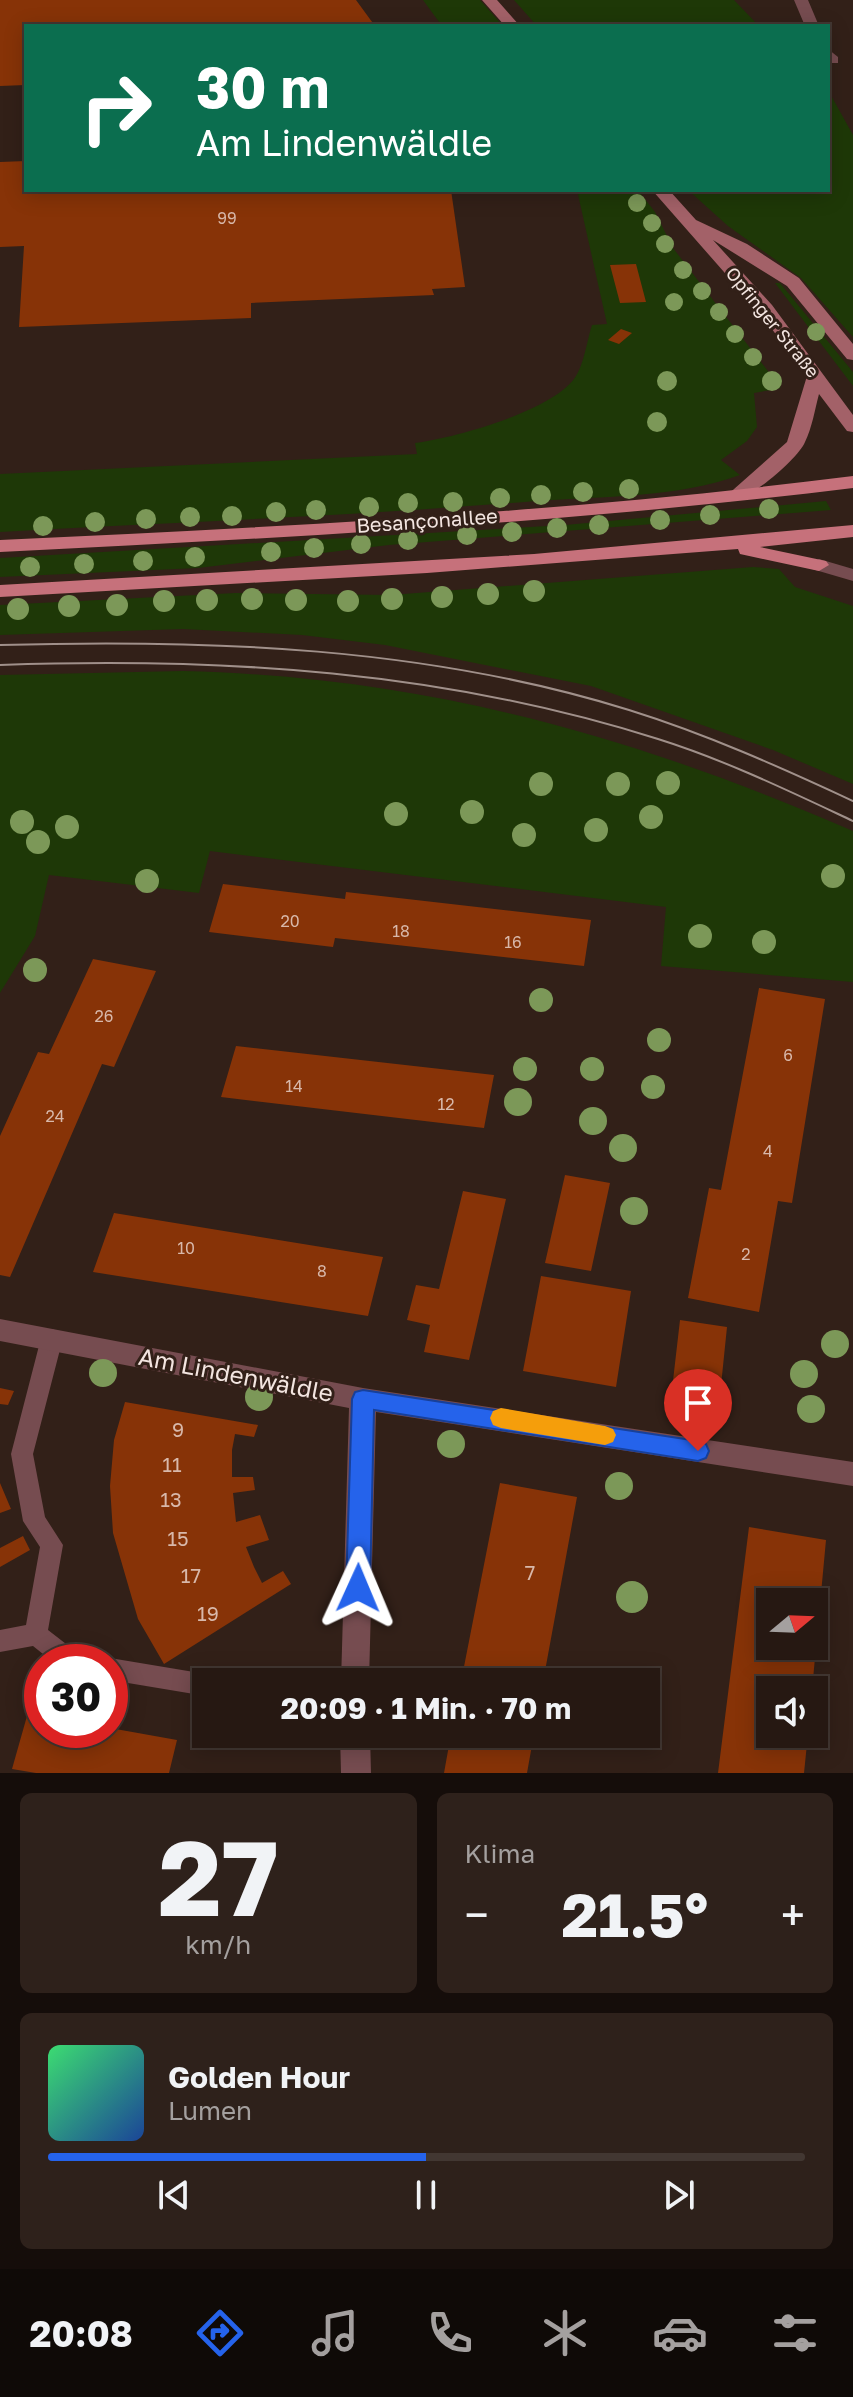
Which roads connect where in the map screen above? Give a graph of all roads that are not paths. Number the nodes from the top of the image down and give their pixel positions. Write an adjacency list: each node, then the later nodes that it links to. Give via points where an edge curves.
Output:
1 (489, 0): 3 (main road)
2 (801, 0): 4 (street)
3 (511, 24)
4 (811, 24)
5 (662, 192): 6 (main road, Opfinger Straße)
6 (688, 221): 7 (main road, Opfinger Straße, via 741,247 793,282); 8 (main road, Opfinger Straße)
7 (853, 355)
8 (816, 375): 9 (main road, Opfinger Straße); 11 (main road, via 796,443)
9 (853, 427)
10 (853, 482): 11 (main road, Besançonallee)
11 (734, 497): 14 (main road, Besançonallee, via 254,534)
12 (853, 531): 13 (main road)
13 (726, 545): 15 (main road); 17 (main road)
14 (0, 546)
15 (819, 565): 16 (street)
16 (853, 575)
17 (0, 591)
18 (0, 1330): 19 (street, Am Lindenwäldle)
19 (52, 1338): 20 (street, Am Lindenwäldle); 22 (lane, via 22,1454 34,1521 52,1545)
20 (363, 1399): 21 (street, Am Lindenwäldle); 25 (street)
21 (853, 1474)
22 (36, 1634): 23 (lane); 24 (lane)
23 (0, 1641)
24 (48, 1644)
25 (355, 1668)
26 (128, 1672): 27 (lane)
27 (192, 1683)
28 (355, 1748): 29 (street)
29 (356, 1773)

